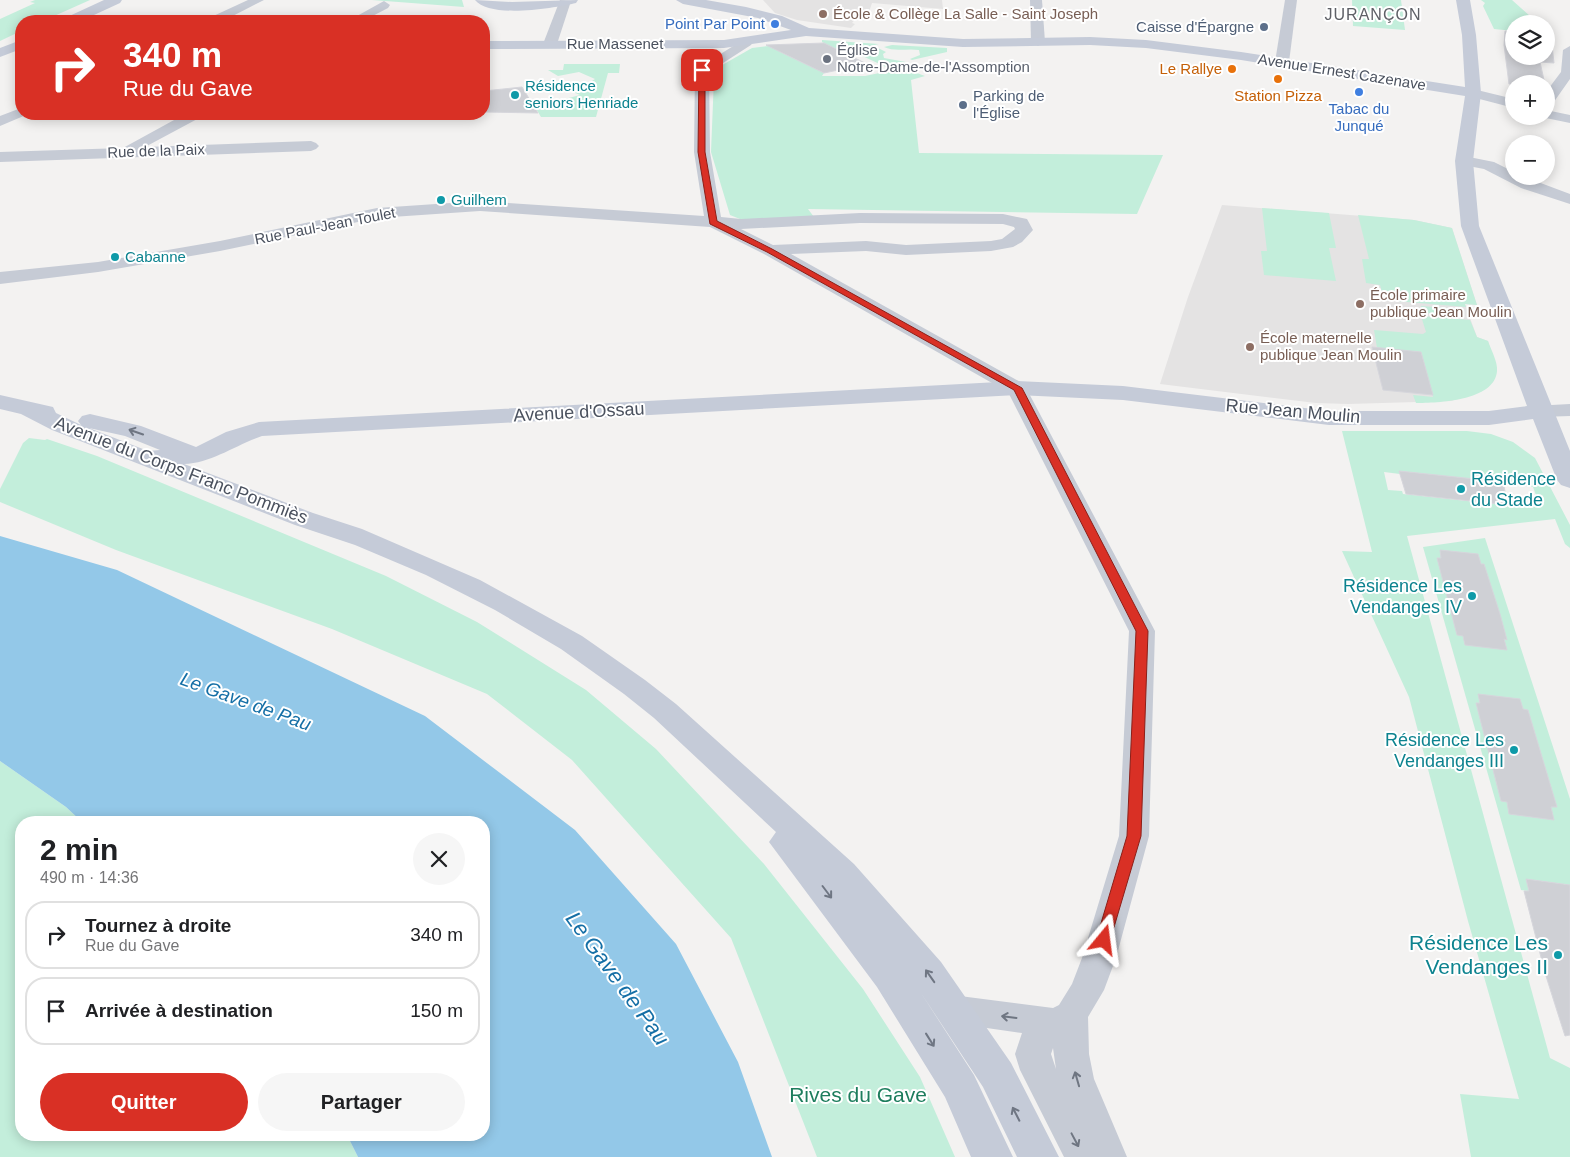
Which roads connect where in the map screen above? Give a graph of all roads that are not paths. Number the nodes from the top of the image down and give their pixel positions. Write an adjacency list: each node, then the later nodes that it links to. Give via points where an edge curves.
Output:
1 (115, 0): 11 (street)
2 (258, 0): 12 (street)
3 (482, 0): 8 (street, via 486,4 513,6)
4 (683, 0): 9 (street)
5 (1036, 0): 16 (street)
6 (1291, 0): 22 (street)
7 (1463, 0): 24 (street)
8 (568, 1): 17 (street)
9 (717, 3): 14 (street, via 793,24)
10 (384, 5): 13 (street)
11 (83, 15)
12 (226, 15)
13 (365, 15)
14 (806, 32): 15 (street, Rue Massenet); 16 (street, Avenue Ernest Cazenave, via 963,43)
15 (746, 42): 17 (street, Rue Massenet); 36 (street, via 702,70 702,152)
16 (1038, 42): 22 (street, Avenue Ernest Cazenave, via 1146,44)
17 (550, 44): 18 (street, Rue Massenet)
18 (490, 45)
19 (15, 47): 21 (street)
20 (1569, 50): 23 (street, via 1568,72)
21 (0, 53)
22 (1282, 62): 24 (street, Avenue Ernest Cazenave)
23 (1555, 90)
24 (1473, 93): 25 (street); 34 (street)
25 (1505, 102)
26 (15, 115): 30 (street)
27 (1555, 116): 28 (street)
28 (1570, 119)
29 (185, 120): 32 (street)
30 (0, 122)
31 (312, 146): 32 (street, Rue de la Paix)
32 (124, 152): 33 (street, Rue de la Paix)
33 (0, 157)
34 (1464, 161): 35 (street, via 1488,165 1527,185); 43 (street, via 1470,226)
35 (1570, 199)
36 (713, 222): 37 (street); 37 (street, Rue Paul-Jean Toulet, via 1003,219 1021,223 1024,230 1007,243 991,246); 38 (street, Rue Paul-Jean Toulet, via 480,206 377,213 220,246)
37 (770, 250): 39 (street)
38 (0, 278)
39 (1017, 388): 43 (street, Rue Jean Moulin, via 1123,392 1329,418 1488,418); 44 (street, Avenue d'Ossau, via 275,428 235,437); 50 (street, via 1142,631 1134,836 1087,990)
40 (0, 402): 41 (street, Avenue du Corps Franc Pommiès)
41 (28, 408): 44 (street, Avenue du Corps Franc Pommiès, one-way to 41, via 133,431); 45 (street, Avenue du Corps Franc Pommiès, via 60,425)
42 (1570, 410): 43 (street, Rue Jean Moulin)
43 (1541, 411): 46 (street)
44 (198, 456): 45 (street, Avenue d'Ossau); 47 (street, Avenue du Corps Franc Pommiès, via 314,509)
45 (146, 458): 47 (street, Avenue du Corps Franc Pommiès)
46 (1570, 480)
47 (335, 527): 48 (street, Avenue du Corps Franc Pommiès, via 460,581 559,634 635,686)
48 (705, 748): 49 (street, Avenue du Corps Franc Pommiès, one-way to 48, via 928,973 842,873); 51 (street, Avenue du Corps Franc Pommiès, one-way to 51, via 811,871 890,976 960,1087)
49 (952, 1009): 50 (street, one-way to 49); 52 (street, Avenue du Corps Franc Pommiès, one-way to 49, via 997,1075)
50 (1064, 1019): 53 (street, one-way to 53, via 1035,1043 1032,1054); 54 (street, one-way to 50, via 1076,1079)
51 (992, 1157)
52 (1038, 1157)
53 (1084, 1157)
54 (1108, 1157)

